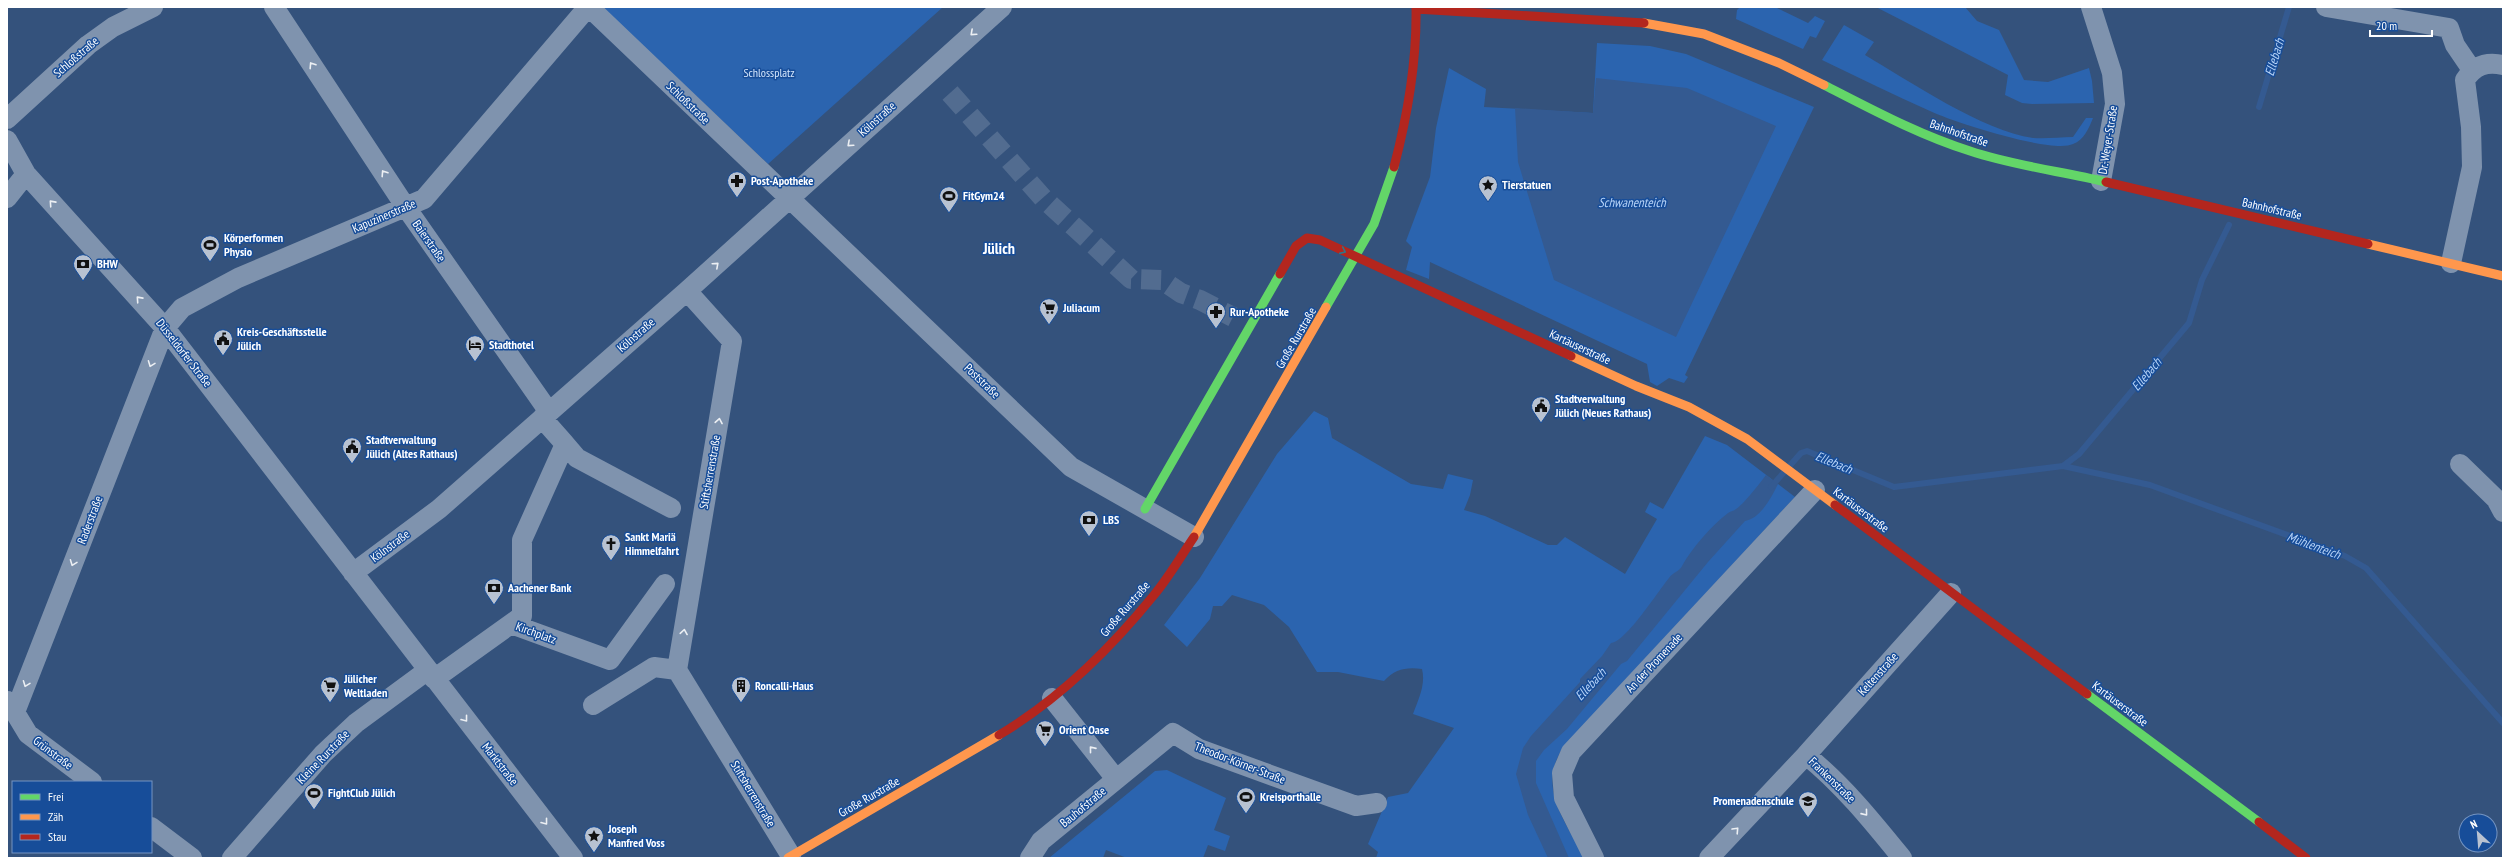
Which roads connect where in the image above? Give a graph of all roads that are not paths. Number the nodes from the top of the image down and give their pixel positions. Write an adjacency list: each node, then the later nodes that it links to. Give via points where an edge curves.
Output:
1 (153, 7): 10 (street, Schloßstraße, via 113,27 88,45)
2 (274, 7): 16 (street, Baierstraße, one-way to 2)
3 (589, 7): 15 (street, Schloßstraße); 16 (street, Kapuzinerstraße, via 424,199)
4 (1002, 7): 15 (street, Kölnstraße, one-way to 15)
5 (2091, 7): 13 (street, Dr.-Weyer-Straße, via 2112,73 2115,104)
6 (2326, 7): 9 (street, via 2449,28 2455,45)
7 (1416, 8): 13 (main road, Bahnhofstraße, via 1634,21 1704,34 1779,63 1921,133 1969,151 2021,166); 17 (main road, Große Rurstraße, via 1414,59 1398,151 1382,205)
8 (2503, 64): 9 (street, via 2484,64)
9 (2472, 70): 18 (street, via 2465,80 2471,127 2472,167)
10 (7, 119)
11 (7, 140): 12 (street, Düsseldorfer Straße)
12 (26, 174): 14 (street); 21 (street, Düsseldorfer Straße, one-way to 12)
13 (2101, 181): 18 (main road, Bahnhofstraße)
14 (7, 198)
15 (789, 198): 20 (street, Kölnstraße, one-way to 15); 27 (street, Poststraße, via 1071,467)
16 (405, 206): 21 (street, Kapuzinerstraße, via 238,278 182,308); 22 (street, Baierstraße)
17 (1357, 257): 25 (main road, Kartäuserstraße, via 1689,408 1747,440); 27 (main road, one-way to 17, via 1296,246 1307,238); 29 (main road, Große Rurstraße)
18 (2451, 263): 19 (main road, Bahnhofstraße)
19 (2503, 276)
20 (687, 291): 22 (street, Kölnstraße); 34 (street, Stiftsherrenstraße, one-way to 20, via 732,341)
21 (165, 328): 30 (street, Düsseldorfer Straße); 38 (street, Raderstraße, one-way to 38)
22 (546, 415): 23 (street); 30 (street, Kölnstraße, via 438,509)
23 (565, 444): 26 (street, via 577,458); 33 (street, Kirchplatz, via 522,540 522,616)
24 (2460, 464): 28 (street, via 2496,499)
25 (1815, 490): 32 (main road, Kartäuserstraße); 49 (street, An der Promenade, via 1571,752 1562,773 1564,798)
26 (671, 508)
27 (1145, 509): 29 (street, Poststraße)
28 (2503, 512)
29 (1194, 537): 36 (main road, Große Rurstraße, via 1155,594 1113,642)
30 (353, 573): 35 (street)
31 (665, 584): 33 (street, Kirchplatz, via 610,660)
32 (1951, 592): 39 (street, Keltenstraße); 52 (main road, Kartäuserstraße)
33 (511, 624): 35 (street, Kleine Rurstraße)
34 (677, 670): 37 (street, via 654,667); 44 (street, Stiftsherrenstraße)
35 (431, 675): 46 (street, Kleine Rurstraße, via 356,723 322,754); 47 (street, Marktstraße, one-way to 47)
36 (1052, 698): 40 (street, Bauhofstraße, one-way to 36); 44 (main road, Große Rurstraße, via 1004,732)
37 (593, 705)
38 (11, 706): 41 (street, Grünstraße, via 28,734)
39 (1806, 755): 50 (street, Frankenstraße, one-way to 39); 51 (street, Frankenstraße, one-way to 51, via 1827,772 1860,807)
40 (1116, 779): 42 (street, Theodor-Körner-Straße, via 1173,734 1199,749 1356,806); 48 (street, Bauhofstraße, via 1041,841)
41 (91, 781)
42 (1377, 803)
43 (152, 828): 45 (street)
44 (789, 857)
45 (192, 858)
46 (232, 858)
47 (573, 858)
48 (1030, 858)
49 (1594, 858)
50 (1709, 858)
51 (1902, 858)
52 (2306, 858)

